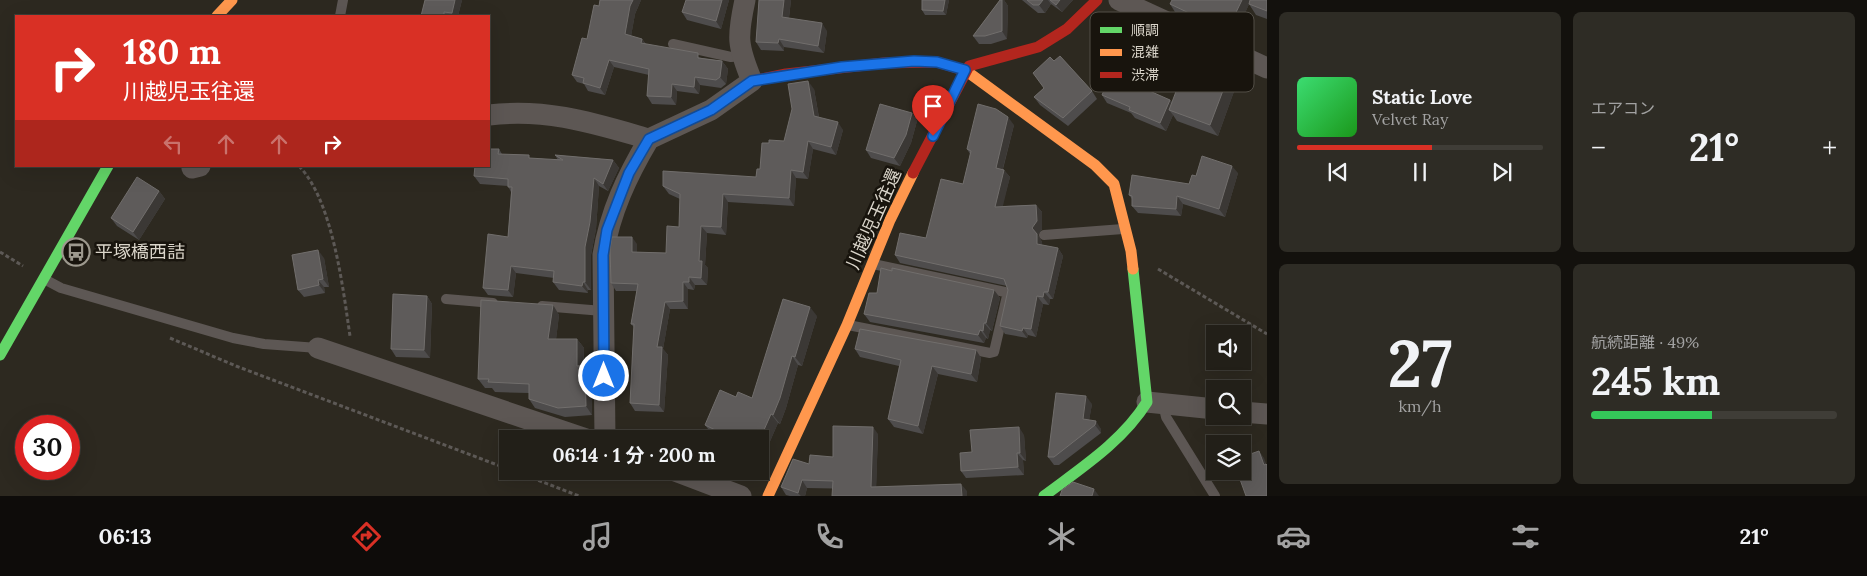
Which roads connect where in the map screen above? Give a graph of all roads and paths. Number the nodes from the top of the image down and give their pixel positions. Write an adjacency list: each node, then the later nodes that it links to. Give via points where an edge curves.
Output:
1 (232, 0): 7 (street)
2 (343, 0): 8 (lane)
3 (745, 0): 10 (street, via 740,26)
4 (1097, 0): 13 (street, via 1067,29 1038,47 969,66)
5 (1119, 0): 6 (street)
6 (1145, 12)
7 (218, 15)
8 (340, 15)
9 (672, 44): 10 (lane, via 731,57)
10 (742, 56): 14 (street)
11 (1254, 62): 12 (street)
12 (1267, 68)
13 (965, 70): 14 (street, via 937,62 914,61 842,67); 19 (street, via 1095,165 1114,184); 23 (street, 川越児玉往還)
14 (752, 81): 16 (street, via 711,110)
15 (490, 114): 16 (street, via 512,112 576,118)
16 (649, 139): 29 (street, via 629,173 607,230 603,255)
17 (107, 167): 25 (street)
18 (301, 167): 35 (path, via 316,192 330,228)
19 (1126, 229): 20 (lane); 21 (street)
20 (1044, 235)
21 (1130, 247): 31 (path, via 1161,272); 36 (street)
22 (0, 252): 24 (path)
23 (872, 263): 30 (street, 川越児玉往還); 30 (lane, via 1005,292 1007,296 994,352 990,354)
24 (31, 270)
25 (41, 283): 33 (lane, via 233,338); 34 (street)
26 (446, 299): 27 (lane)
27 (505, 304)
28 (534, 306): 29 (lane)
29 (603, 311): 41 (street)
30 (846, 325): 47 (street, 川越児玉往還)
31 (1267, 334)
32 (165, 336): 42 (path)
33 (318, 348): 35 (street)
34 (0, 355)
35 (354, 360): 40 (street)
36 (1155, 403): 37 (street); 48 (street, via 1092,460); 49 (lane)
37 (1206, 408)
38 (1251, 413): 39 (street)
39 (1267, 414)
40 (560, 430)
41 (605, 430)
42 (499, 466)
43 (537, 480): 45 (path)
44 (699, 480): 46 (street)
45 (579, 496)
46 (741, 496)
47 (768, 496)
48 (1044, 496)
49 (1215, 496)

